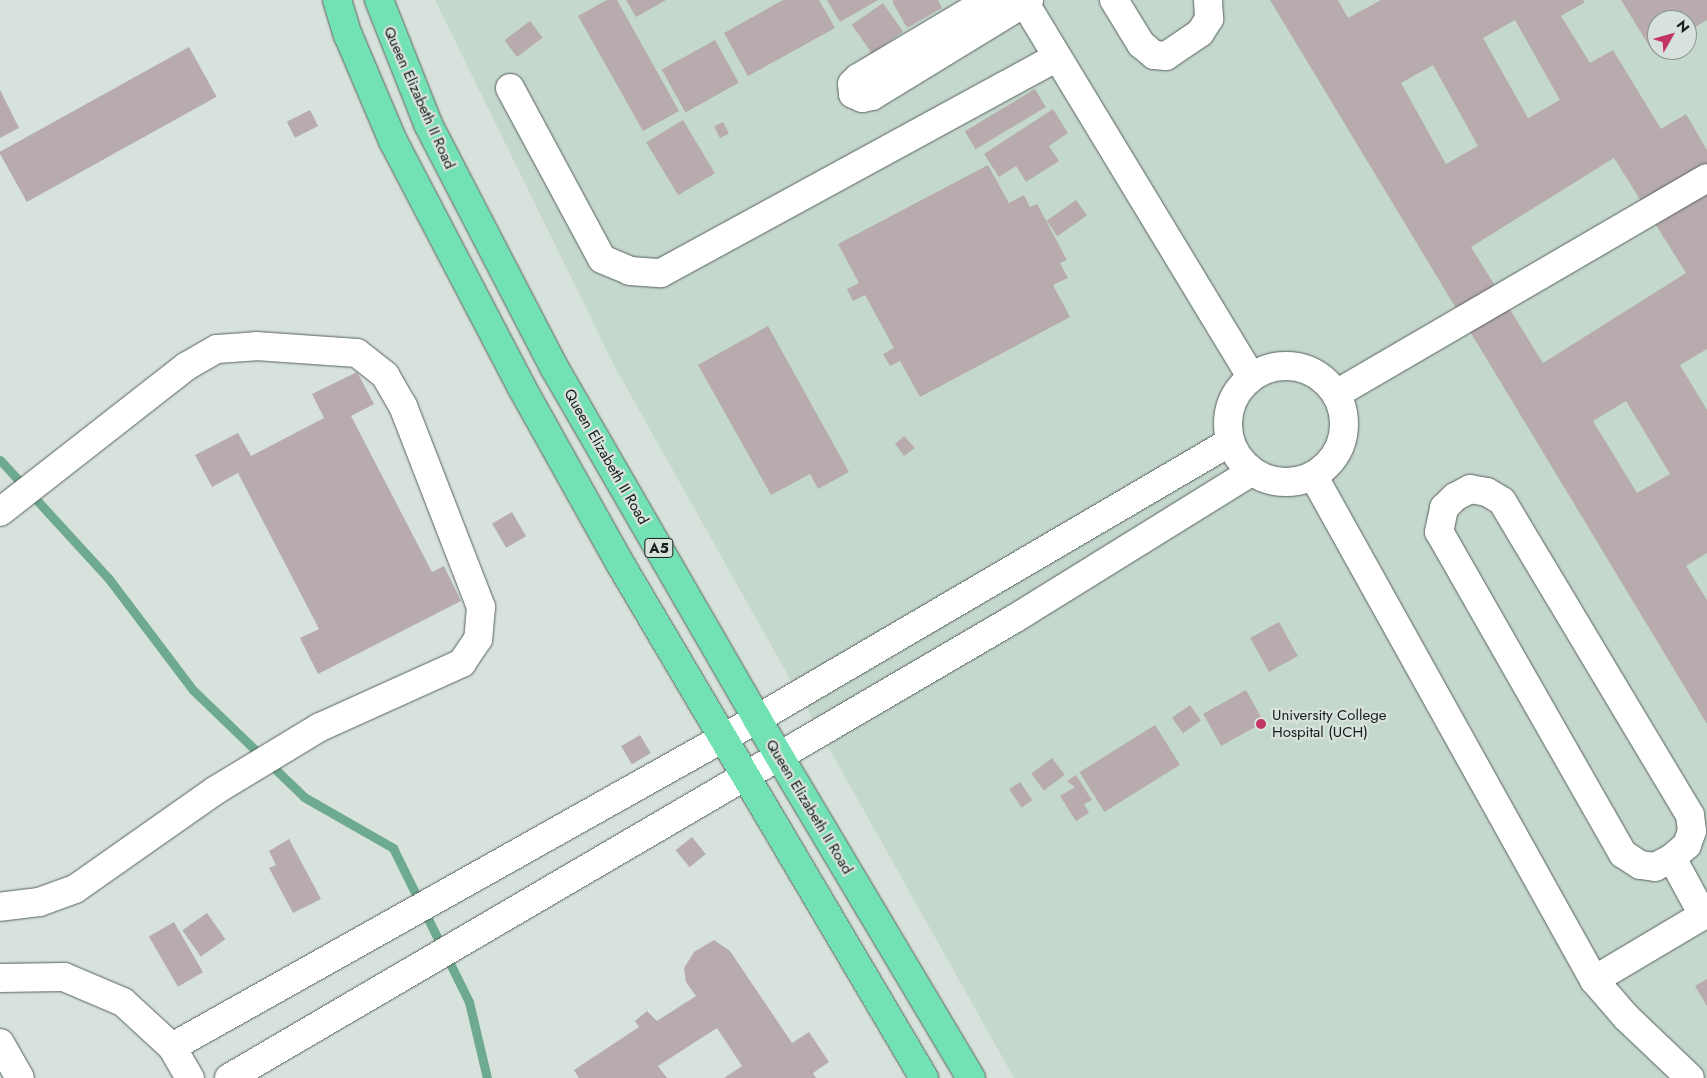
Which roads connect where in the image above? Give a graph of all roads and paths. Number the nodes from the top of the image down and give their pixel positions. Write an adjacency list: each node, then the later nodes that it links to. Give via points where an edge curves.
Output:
1 (337, 0): 11 (highway, via 393,141)
2 (380, 0): 10 (highway, Queen Elizabeth II Road / A5, via 428,124)
3 (990, 0): 6 (street, via 858,78 852,84 853,94 862,98 872,96)
4 (1114, 0): 5 (street, via 1141,44 1154,55 1166,56 1200,33 1209,19)
5 (1208, 0)
6 (1025, 1): 7 (street)
7 (1057, 57): 8 (street, via 661,273 630,271 602,258); 12 (street)
8 (510, 88)
9 (1707, 178): 13 (street)
10 (467, 202): 11 (highway); 20 (highway, Queen Elizabeth II Road / A5, via 554,366)
11 (432, 219): 21 (highway, via 620,565)
12 (1251, 377): 13 (street, via 1267,368 1293,366 1318,375); 14 (street, via 1230,404 1227,430)
13 (1336, 394): 16 (street, via 1344,422 1343,437 1329,463)
14 (1230, 442): 15 (street, via 1238,459); 18 (street)
15 (1251, 472): 16 (street, via 1278,482); 19 (street)
16 (1314, 477): 28 (street)
17 (9, 505): 25 (street, via 187,366 217,350 256,346 358,353 385,375 403,406 481,607 478,639 462,663 320,727 216,790 75,889 39,902)
18 (991, 582): 19 (street); 20 (street)
19 (1014, 618): 22 (street)
20 (757, 719): 21 (street); 22 (highway, Queen Elizabeth II Road / A5)
21 (722, 737): 23 (highway); 30 (street)
22 (780, 757): 23 (street); 35 (highway, Queen Elizabeth II Road / A5)
23 (746, 778): 33 (street); 34 (highway)
24 (1672, 858): 24 (street, via 1687,845 1692,831 1690,815 1512,518 1502,502 1487,492 1470,489 1455,497 1444,508 1439,532 1623,854 1640,865 1654,867); 26 (street)
25 (0, 906)
26 (1705, 914): 28 (street)
27 (0, 978): 30 (street, via 64,977 123,1002)
28 (1594, 980): 36 (street, via 1626,1017)
29 (0, 1043): 31 (street)
30 (172, 1046): 32 (street)
31 (20, 1078)
32 (190, 1078)
33 (228, 1078)
34 (924, 1078)
35 (972, 1078)
36 (1690, 1078)

